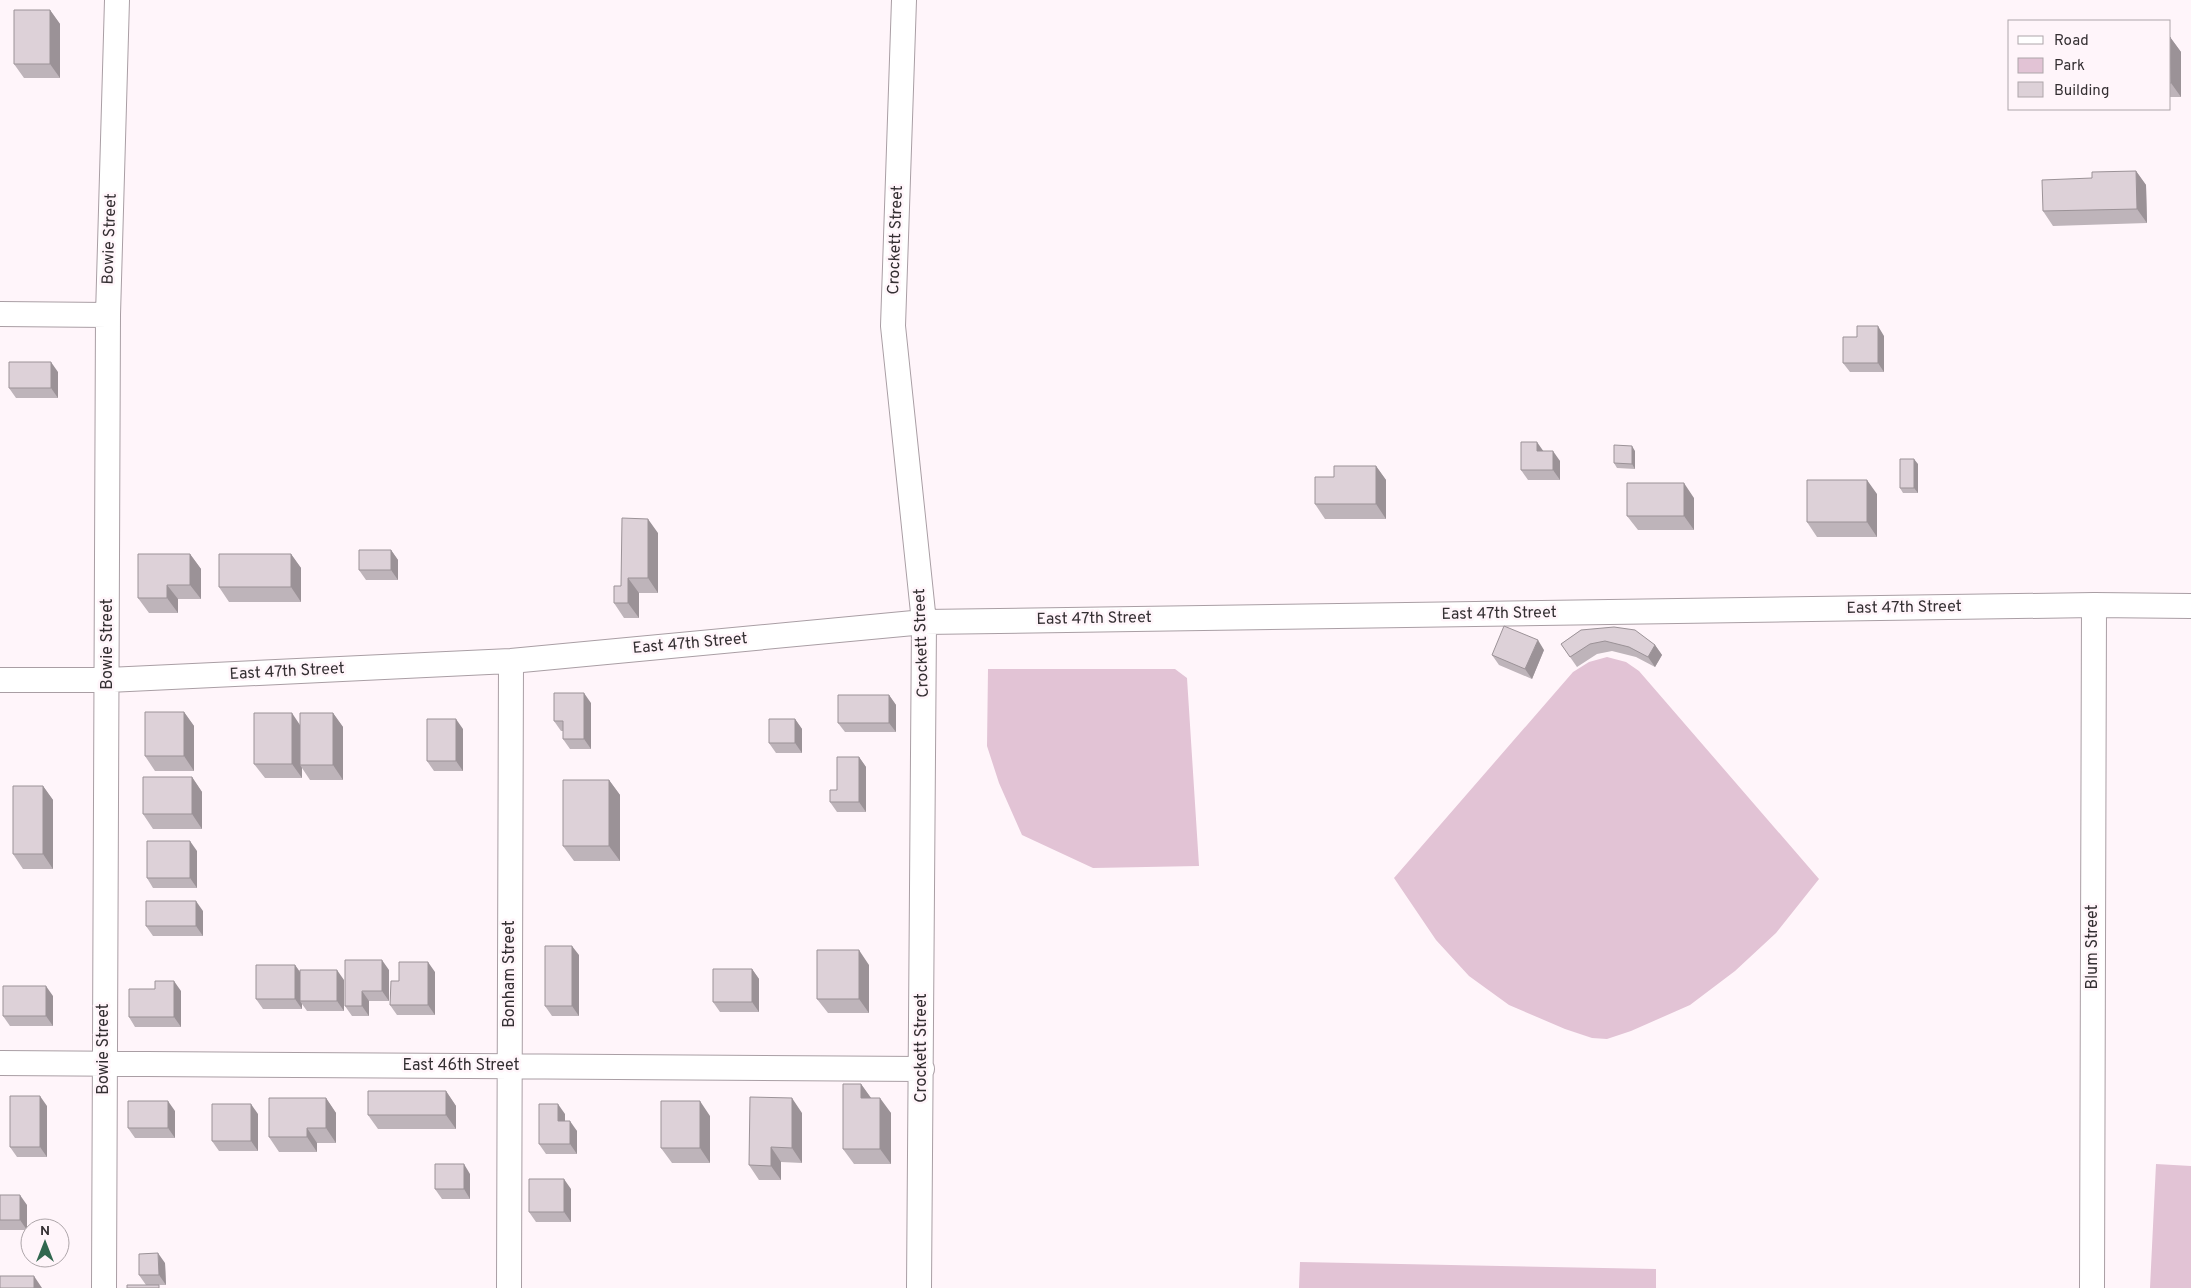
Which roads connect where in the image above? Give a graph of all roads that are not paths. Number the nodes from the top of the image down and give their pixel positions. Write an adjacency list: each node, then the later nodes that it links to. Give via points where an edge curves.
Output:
1 (117, 0): 4 (street, Bowie Street)
2 (904, 0): 7 (street, Crockett Street, via 893,326)
3 (0, 314): 4 (street)
4 (108, 315): 10 (street, Bowie Street)
5 (2094, 606): 6 (street, East 47th Street); 7 (street, East 47th Street); 18 (street, Blum Street)
6 (2191, 606)
7 (924, 622): 8 (street, East 47th Street); 14 (street, Crockett Street)
8 (511, 661): 10 (street, East 47th Street); 13 (street, Bonham Street)
9 (0, 680): 10 (street, East 47th Street)
10 (108, 680): 12 (street, Bowie Street)
11 (0, 1063): 12 (street, East 46th Street)
12 (104, 1064): 13 (street, East 46th Street); 15 (street, Bowie Street)
13 (509, 1066): 14 (street, East 46th Street); 16 (street, Bonham Street)
14 (922, 1069): 17 (street, Crockett Street)
15 (104, 1288)
16 (508, 1288)
17 (919, 1288)
18 (2092, 1288)

